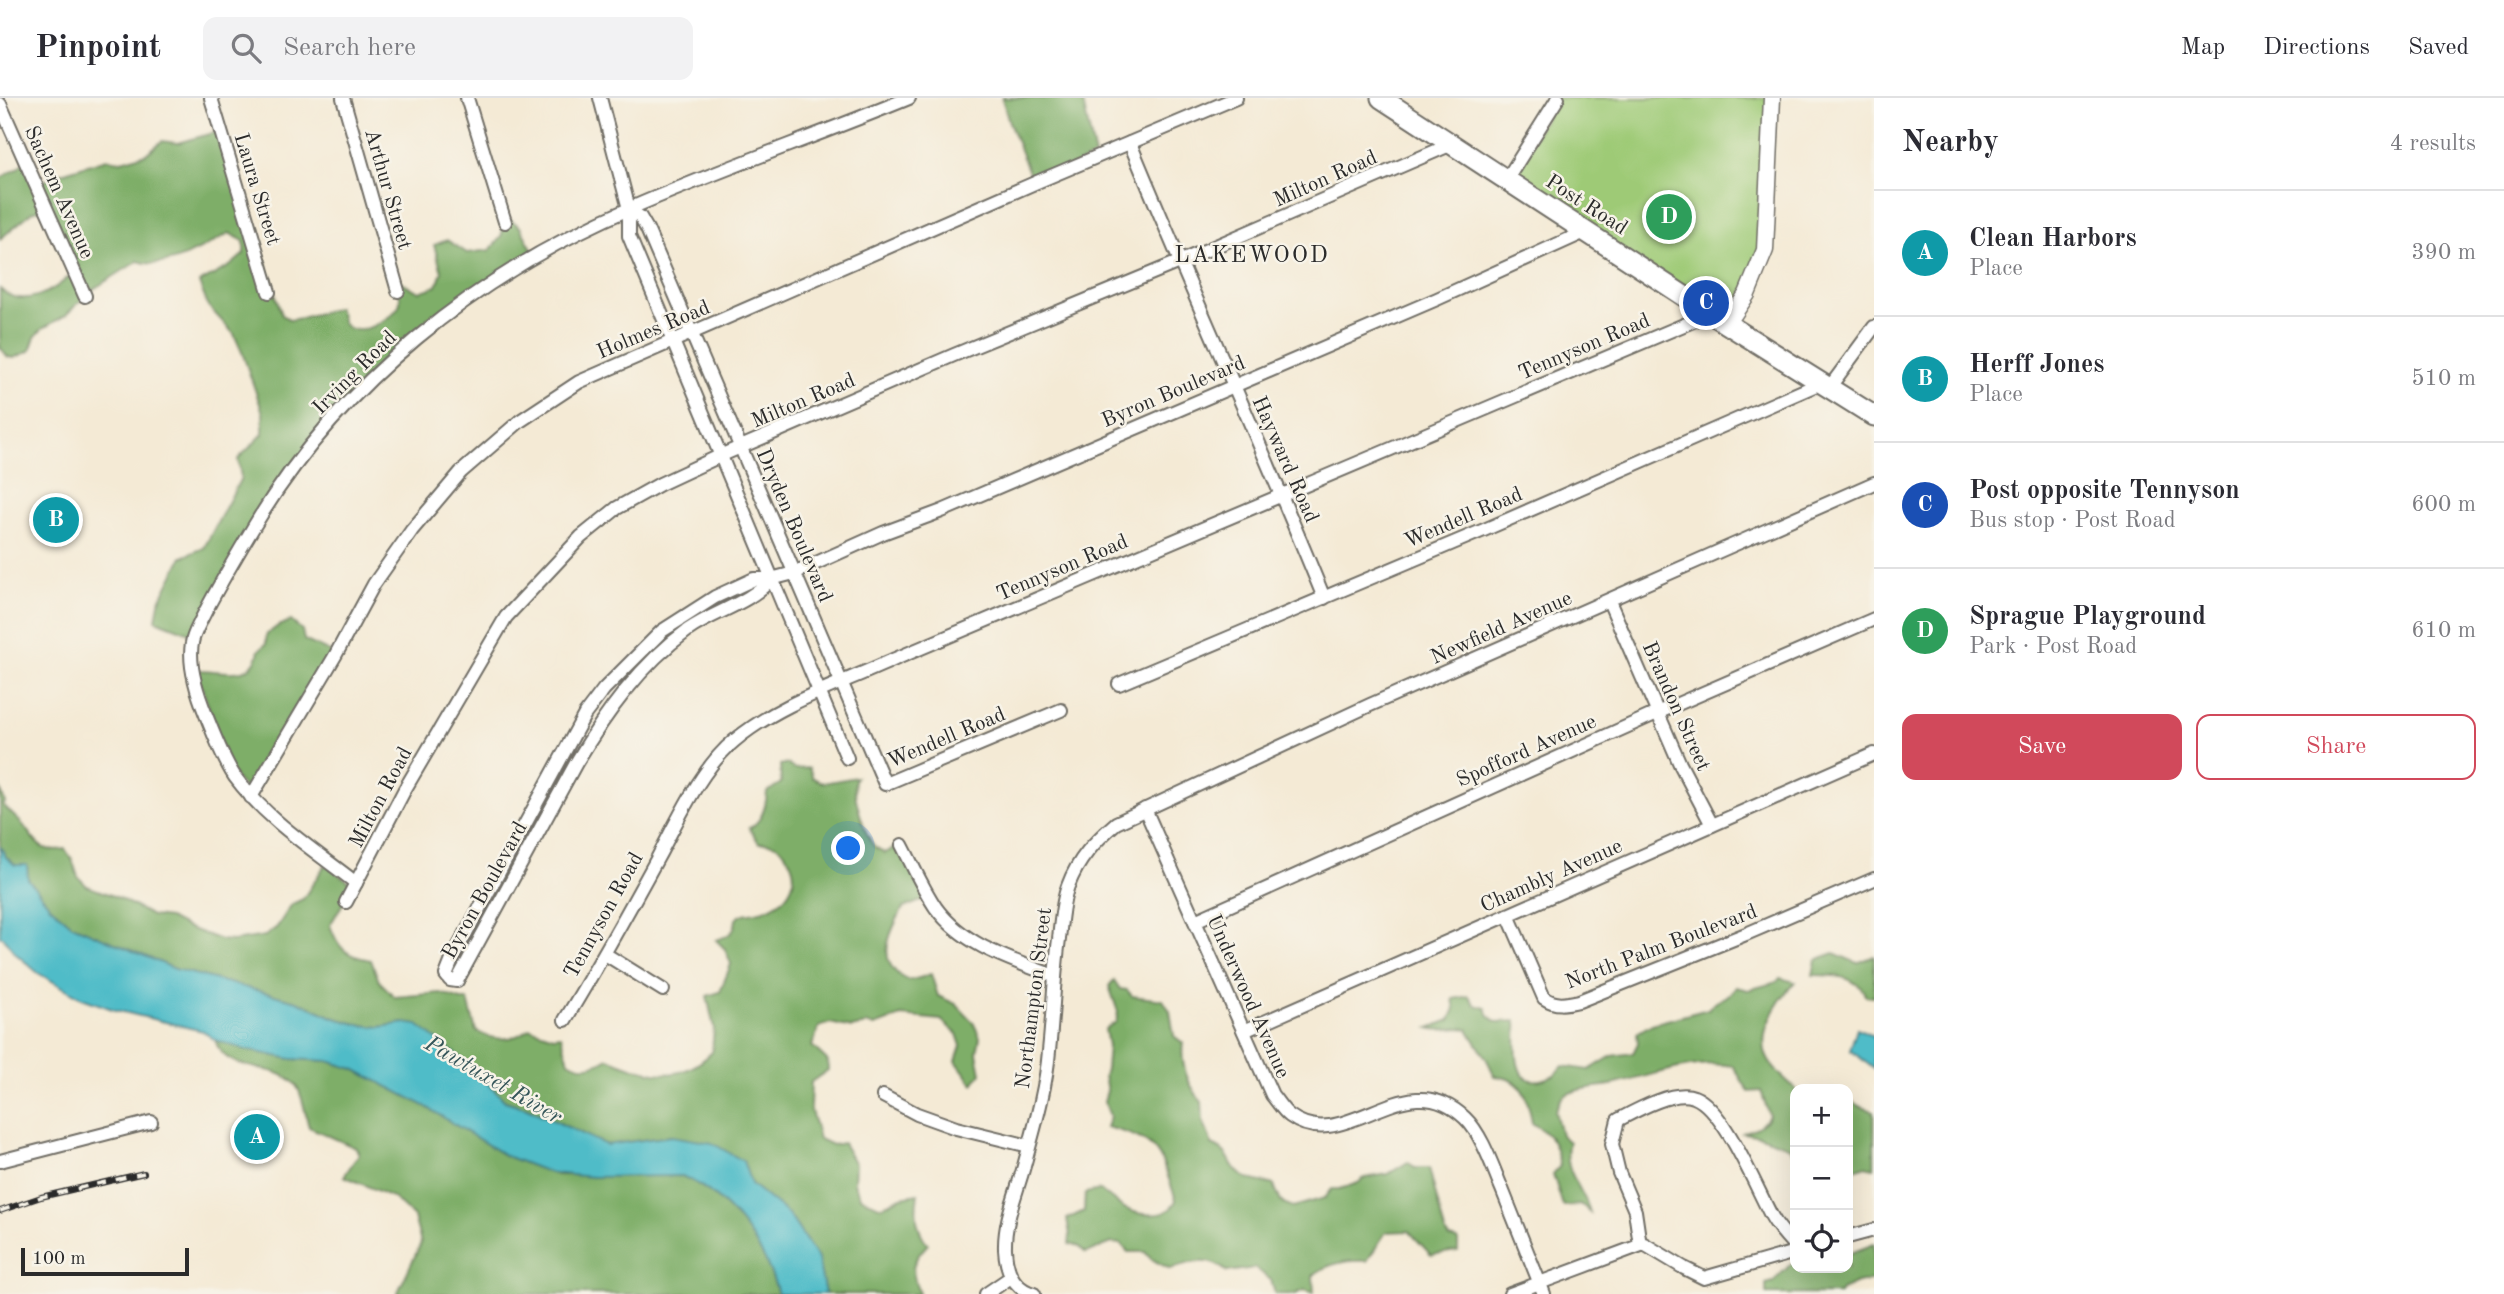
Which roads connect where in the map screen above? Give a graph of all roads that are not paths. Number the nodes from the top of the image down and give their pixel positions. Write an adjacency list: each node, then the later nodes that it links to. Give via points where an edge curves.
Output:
1 (211, 98): 19 (street, Laura Street)
2 (343, 98): 18 (street, Arthur Street)
3 (467, 98): 15 (street)
4 (600, 98): 14 (street, Dryden Boulevard)
5 (909, 98): 14 (street, Irving Road)
6 (1236, 98): 11 (street, Holmes Road)
7 (1381, 98): 12 (main road, Post Road)
8 (1558, 98): 13 (street)
9 (1772, 98): 21 (street, via 1765,250 1747,293)
10 (0, 104): 20 (street, Sachem Avenue)
11 (1130, 143): 17 (street, Hayward Road); 23 (street, Holmes Road)
12 (1452, 144): 13 (main road, Post Road); 17 (street, Milton Road)
13 (1507, 179): 16 (main road, Post Road)
14 (629, 209): 23 (street, Dryden Boulevard, via 647,229); 24 (street, Dryden Boulevard, via 629,236); 49 (street, Irving Road, via 537,256 426,329 365,384 308,449 262,513 215,591 192,641 192,670 202,705 233,774)
15 (505, 222)
16 (1587, 231): 21 (main road, Post Road); 26 (street, Byron Boulevard)
17 (1179, 262): 26 (street, Hayward Road); 28 (street, Milton Road)
18 (398, 291)
19 (269, 292)
20 (85, 296)
21 (1719, 319): 25 (main road, Post Road); 31 (street, Tennyson Road)
22 (1874, 327): 25 (street)
23 (693, 333): 24 (street, Holmes Road); 28 (street, Dryden Boulevard)
24 (673, 342): 29 (street, Dryden Boulevard); 49 (street, Holmes Road, via 579,382 520,421 461,472 374,584)
25 (1825, 385): 27 (main road, Post Road); 34 (street, Wendell Road)
26 (1234, 386): 31 (street, Hayward Road); 32 (street, Byron Boulevard)
27 (1874, 416)
28 (741, 447): 29 (street, Milton Road); 32 (street, Dryden Boulevard)
29 (722, 455): 33 (street, Dryden Boulevard); 54 (street, Milton Road, via 617,508 581,537 506,617 411,778)
30 (1874, 483): 35 (street, Newfield Avenue)
31 (1283, 496): 34 (street, Hayward Road); 38 (street, Tennyson Road)
32 (794, 573): 33 (street, Byron Boulevard); 38 (street, Dryden Boulevard)
33 (771, 579): 37 (street, Byron Boulevard, via 754,579 715,597 662,631); 40 (street, Byron Boulevard, via 760,592 690,629 654,658); 41 (street, Dryden Boulevard)
34 (1324, 597): 39 (street, Wendell Road)
35 (1609, 601): 43 (street, Brandon Street); 50 (street, Newfield Avenue)
36 (1874, 619): 43 (street, Spofford Avenue)
37 (613, 680): 40 (street); 47 (street, Byron Boulevard, via 585,714)
38 (841, 684): 41 (street, Tennyson Road); 46 (street, Dryden Boulevard)
39 (1119, 684)
40 (625, 691): 48 (street, Byron Boulevard)
41 (820, 692): 45 (street, Dryden Boulevard); 58 (street, Tennyson Road, via 731,743 694,790)
42 (1061, 710): 46 (street, Wendell Road)
43 (1657, 713): 51 (street, Brandon Street); 57 (street, Spofford Avenue)
44 (1874, 754): 51 (street, Chambly Avenue)
45 (848, 758)
46 (885, 784)
47 (546, 786): 48 (street); 48 (street, Byron Boulevard, via 454,955 446,975 450,979 457,981)
48 (559, 794)
49 (251, 797): 54 (street, Irving Road)
50 (1145, 808): 57 (street, Underwood Avenue); 59 (street, Northampton Street, via 1116,822 1088,848 1079,864 1062,912)
51 (1712, 825): 56 (street, Chambly Avenue)
52 (902, 845): 59 (street, via 936,908 952,926 989,950)
53 (1874, 879): 56 (street, North Palm Boulevard, via 1563,1004 1544,998)
54 (356, 883): 55 (street, Milton Road)
55 (346, 902)
56 (1508, 915): 62 (street, Chambly Avenue)
57 (1195, 921): 62 (street, Underwood Avenue)
58 (605, 954): 60 (street); 61 (street, Tennyson Road)
59 (1054, 975): 65 (street, Northampton Street, via 1049,1054)
60 (663, 990)
61 (565, 1020)
62 (1244, 1031): 73 (street, Underwood Avenue, via 1272,1095 1288,1115 1303,1123 1318,1126 1354,1120 1414,1097 1432,1098 1467,1119 1487,1152)
63 (883, 1096): 65 (street, via 956,1128)
64 (151, 1122): 66 (street)
65 (1029, 1146): 72 (street, Northampton Street, via 1007,1229 1005,1248)
66 (0, 1161)
67 (1874, 1230): 68 (street)
68 (1853, 1236)
69 (1790, 1240): 70 (street, via 1772,1217 1711,1108 1692,1096 1643,1106 1618,1120 1612,1144 1635,1211)
70 (1640, 1245): 71 (street, via 1704,1278); 73 (street)
71 (1790, 1253)
72 (1012, 1277): 74 (street); 75 (street, via 1023,1291)
73 (1542, 1288): 76 (street)
74 (986, 1294)
75 (1034, 1294)
76 (1510, 1294)

